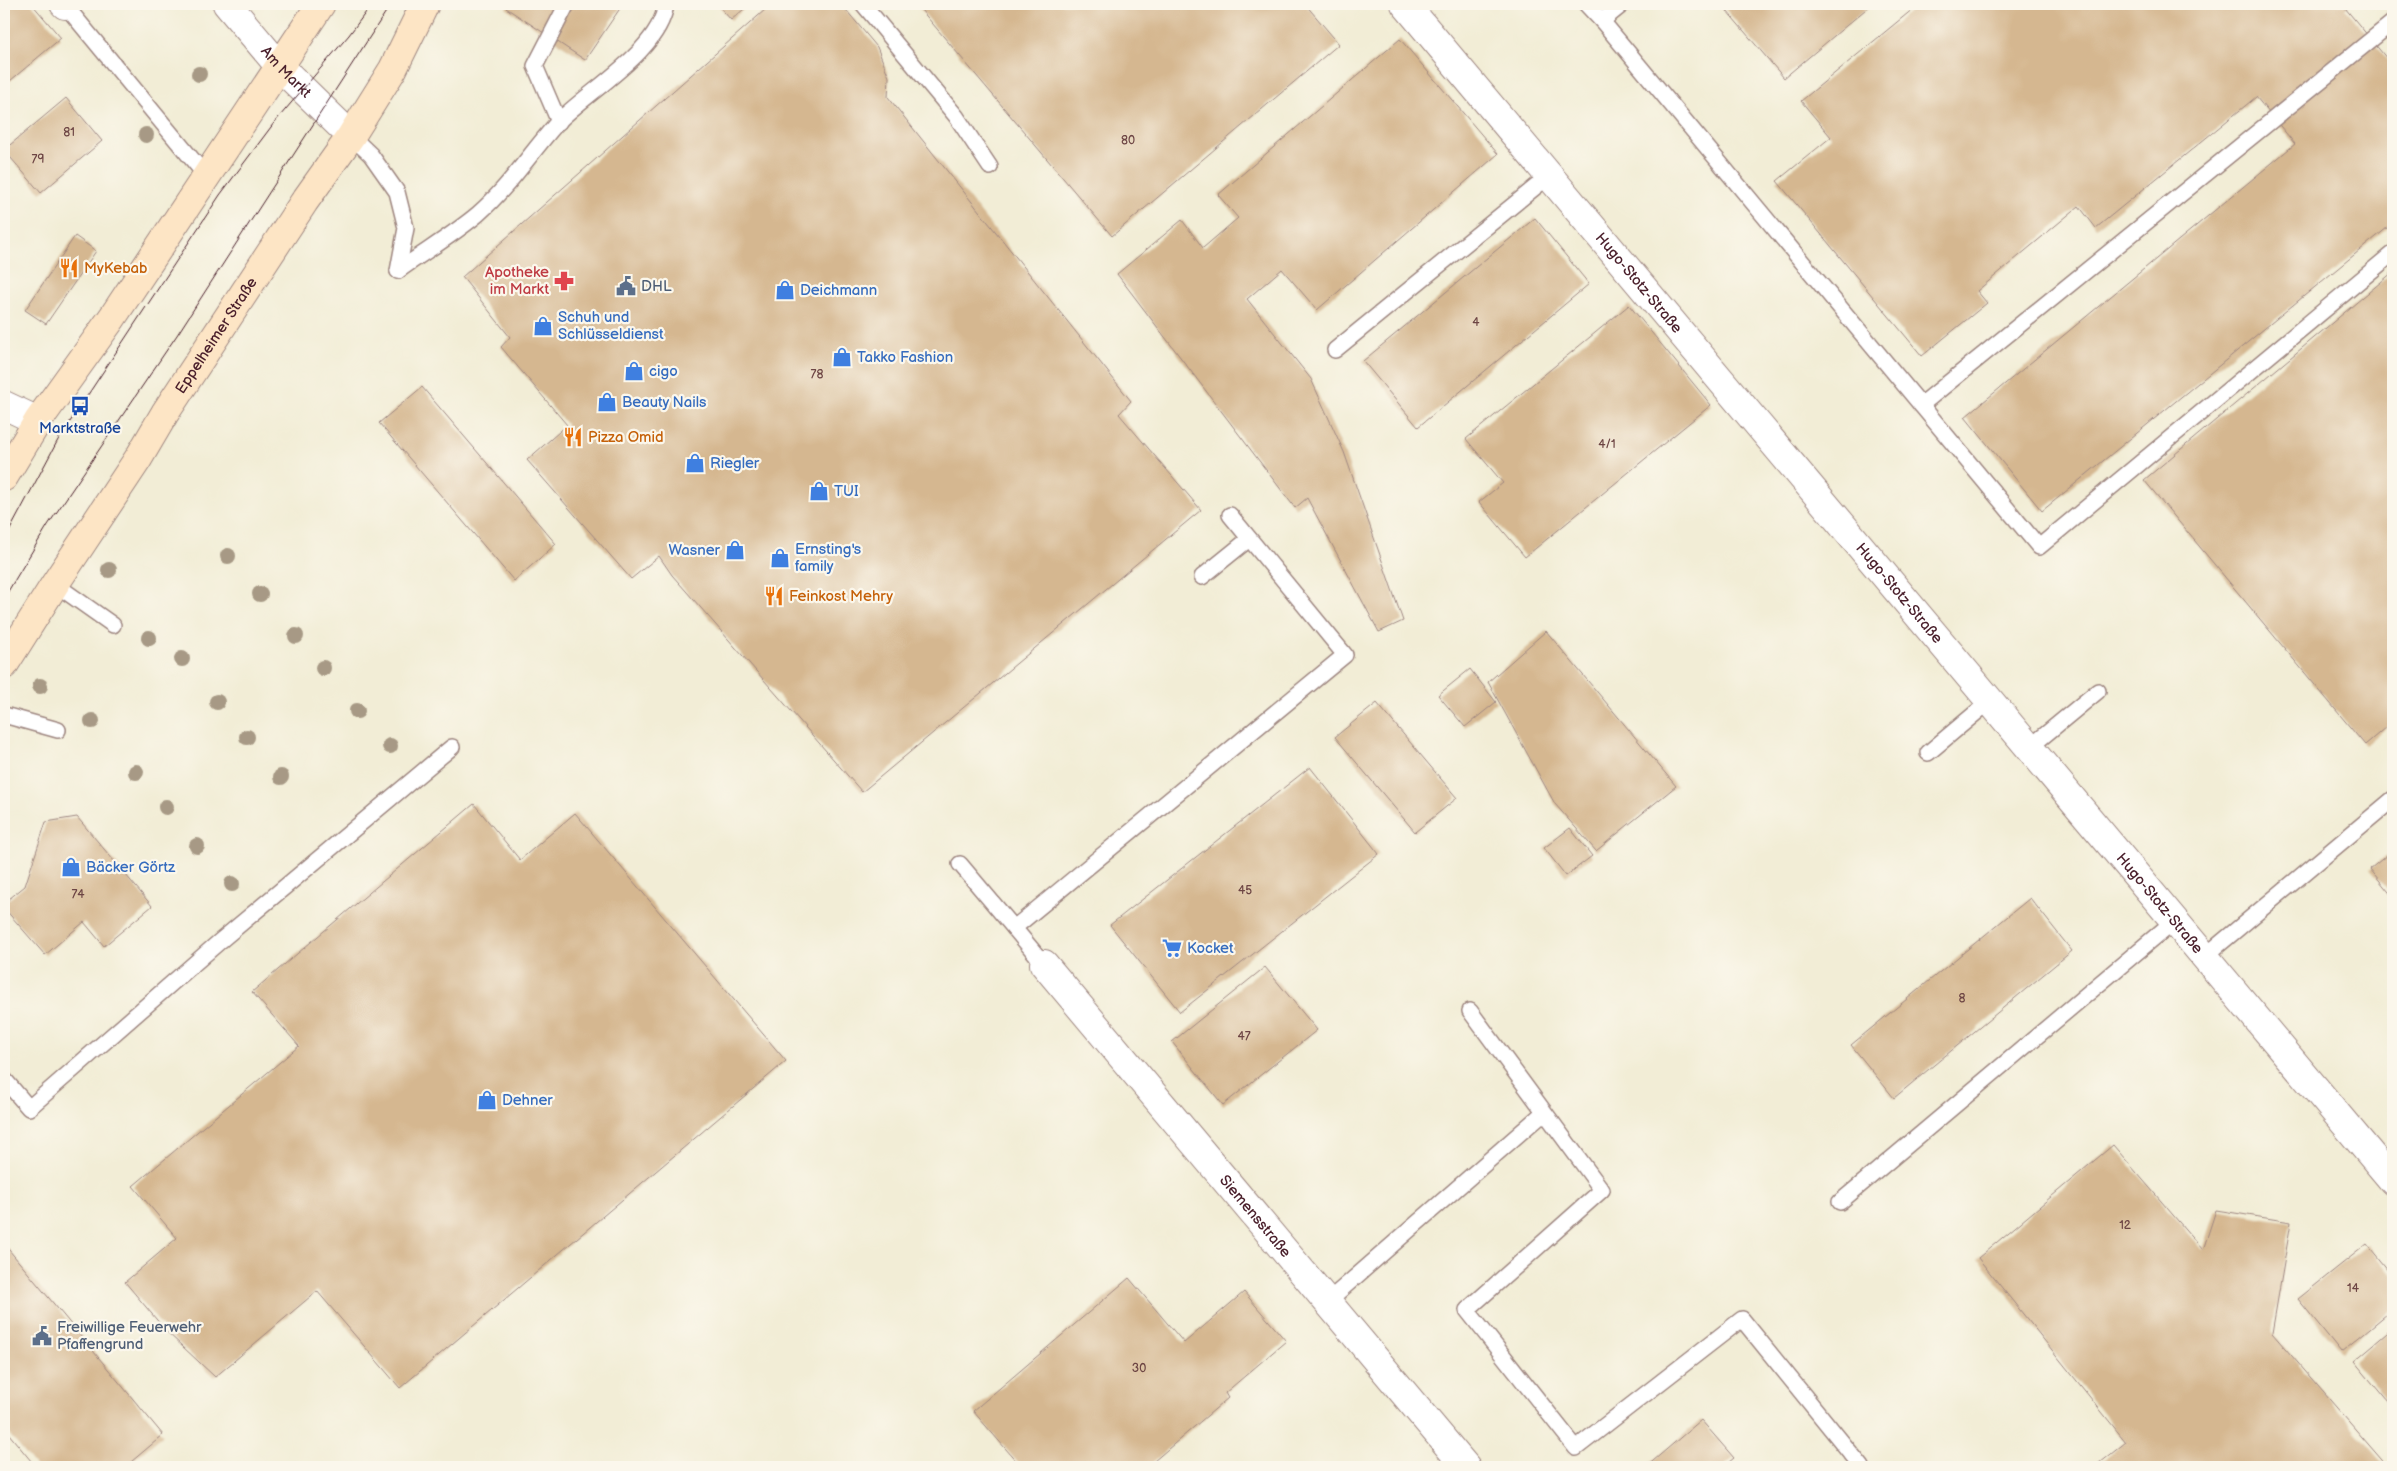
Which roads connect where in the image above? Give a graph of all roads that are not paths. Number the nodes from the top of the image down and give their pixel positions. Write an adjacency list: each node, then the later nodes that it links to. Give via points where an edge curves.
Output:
1 (65, 4): 17 (lane)
2 (227, 4): 13 (street, Am Markt)
3 (321, 4): 13 (main road)
4 (425, 4): 15 (main road, Eppelheimer Straße, via 393,69)
5 (567, 4): 14 (lane, via 535,66)
6 (666, 4): 14 (lane, via 665,15 641,49)
7 (863, 4): 16 (lane, via 956,116)
8 (1404, 4): 18 (street, Hugo-Stotz-Straße)
9 (1586, 4): 11 (lane)
10 (1623, 4): 11 (lane)
11 (1602, 21): 22 (lane)
12 (2393, 22): 22 (lane)
13 (280, 67): 15 (street, Am Markt); 17 (main road)
14 (559, 122): 15 (lane, via 478,214 398,271 406,228 398,192 371,155)
15 (351, 136): 28 (main road, Eppelheimer Straße, via 304,202)
16 (990, 167)
17 (206, 176): 23 (main road, via 112,318)
18 (1549, 176): 20 (lane); 32 (street, Hugo-Stotz-Straße)
19 (2393, 253): 22 (lane, via 2039,547)
20 (1335, 350)
21 (4, 405): 23 (street)
22 (1921, 405)
23 (38, 421): 24 (main road)
24 (4, 477)
25 (1230, 515): 26 (lane)
26 (1249, 539): 27 (lane); 41 (lane, via 1345,655)
27 (1202, 577)
28 (55, 584): 29 (lane); 30 (main road, Eppelheimer Straße)
29 (113, 625)
30 (4, 665)
31 (2098, 691): 36 (lane)
32 (1990, 701): 36 (street, Hugo-Stotz-Straße); 37 (lane)
33 (4, 715): 34 (lane)
34 (58, 730)
35 (452, 747): 45 (lane, via 29,1108)
36 (2029, 748): 40 (street, Hugo-Stotz-Straße)
37 (1928, 753)
38 (2393, 799): 42 (lane)
39 (960, 864): 41 (lane)
40 (2174, 921): 42 (street, Hugo-Stotz-Straße); 48 (lane)
41 (1014, 928): 43 (lane)
42 (2204, 957): 47 (street, Hugo-Stotz-Straße)
43 (1044, 964): 49 (street, Siemensstraße)
44 (1470, 1011): 46 (lane)
45 (4, 1079)
46 (1543, 1113): 49 (lane); 51 (lane, via 1602,1190 1467,1310 1576,1448 1742,1319)
47 (2393, 1181)
48 (1840, 1202)
49 (1328, 1301): 50 (street, Siemensstraße)
50 (1466, 1467)
51 (1862, 1467)

